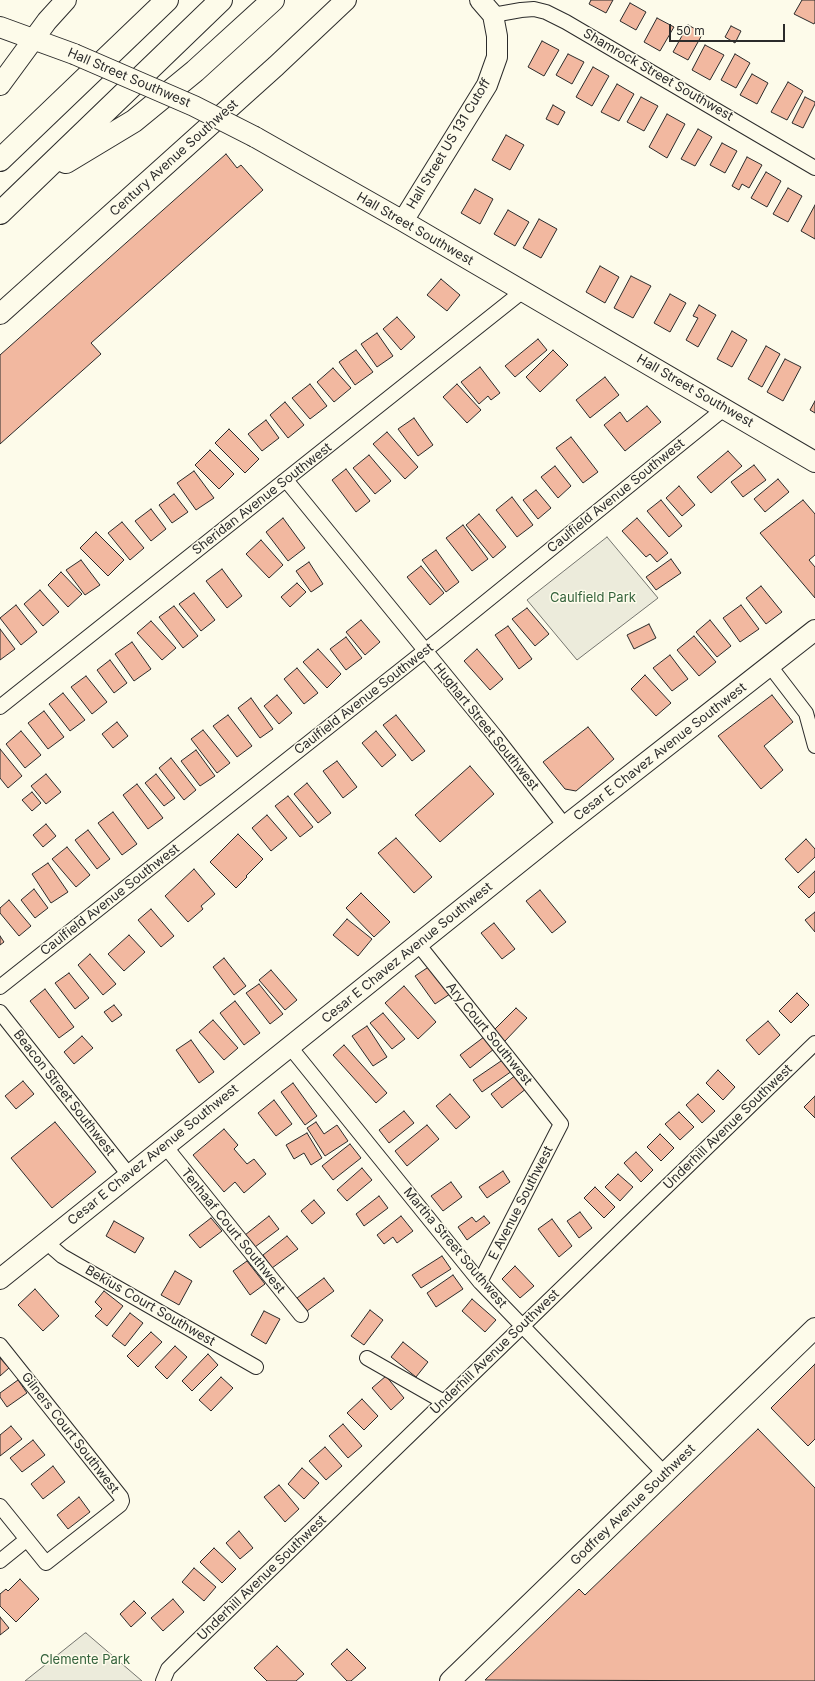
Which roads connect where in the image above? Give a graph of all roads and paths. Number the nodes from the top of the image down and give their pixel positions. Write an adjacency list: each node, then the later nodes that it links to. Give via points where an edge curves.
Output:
1 (66, 0): 9 (main road)
2 (167, 0): 11 (highway)
3 (221, 0): 13 (highway)
4 (273, 0): 13 (highway, via 195,71 134,121)
5 (346, 0): 17 (main road, Century Avenue Southwest, via 259,82)
6 (480, 0): 7 (main road)
7 (493, 15): 12 (street, Shamrock Street Southwest, via 522,10 546,12); 15 (main road, Hall Street US 131 Cutoff, via 497,57 487,85)
8 (0, 27): 9 (main road, Hall Street Southwest)
9 (34, 39): 10 (main road); 15 (main road, Hall Street Southwest, bridge, via 168,94 255,137)
10 (0, 85)
11 (0, 160)
12 (815, 168)
13 (33, 182): 14 (highway)
14 (0, 213)
15 (403, 221): 16 (main road, Hall Street Southwest)
16 (523, 291): 18 (main road, Hall Street Southwest); 20 (street, Sheridan Avenue Southwest)
17 (0, 314)
18 (725, 408): 19 (main road, Hall Street Southwest); 22 (street, Caulfield Avenue Southwest)
19 (815, 462)
20 (286, 480): 22 (street, Hughart Street Southwest); 24 (street, Sheridan Avenue Southwest)
21 (815, 630): 23 (main road, Cesar E Chavez Avenue Southwest)
22 (425, 651): 26 (street, Hughart Street Southwest); 28 (street, Caulfield Avenue Southwest)
23 (770, 666): 25 (street, via 806,713); 26 (main road, Cesar E Chavez Avenue Southwest)
24 (0, 707)
25 (815, 746)
26 (565, 826): 27 (main road, Cesar E Chavez Avenue Southwest)
27 (418, 944): 31 (main road, Cesar E Chavez Avenue Southwest); 32 (street, Ary Court Southwest)
28 (0, 987)
29 (0, 1012): 34 (street, Beacon Street Southwest)
30 (815, 1043): 39 (street, Underhill Avenue Southwest)
31 (290, 1047): 33 (main road, Cesar E Chavez Avenue Southwest); 37 (street, Martha Street Southwest)
32 (561, 1124): 37 (street, E Avenue Southwest)
33 (165, 1146): 34 (main road, Cesar E Chavez Avenue Southwest); 38 (street, Tenhaaf Court Southwest)
34 (129, 1175): 35 (main road, Cesar E Chavez Avenue Southwest)
35 (47, 1240): 36 (main road, Cesar E Chavez Avenue Southwest); 43 (street, Bekius Court Southwest, via 62,1256)
36 (0, 1279)
37 (480, 1282): 39 (street, Martha Street Southwest)
38 (302, 1315)
39 (522, 1326): 44 (street, Underhill Avenue Southwest); 45 (street, Martha Street Southwest)
40 (815, 1328): 45 (main road, Godfrey Avenue Southwest)
41 (0, 1345): 47 (street, Gilners Court Southwest, via 122,1501 46,1564)
42 (367, 1358): 44 (street)
43 (256, 1367)
44 (444, 1402): 49 (street, Underhill Avenue Southwest, via 175,1662 168,1669)
45 (665, 1474): 50 (main road, Godfrey Avenue Southwest)
46 (0, 1506): 47 (street)
47 (26, 1540): 48 (street)
48 (0, 1561)
49 (163, 1681)
50 (450, 1681)

